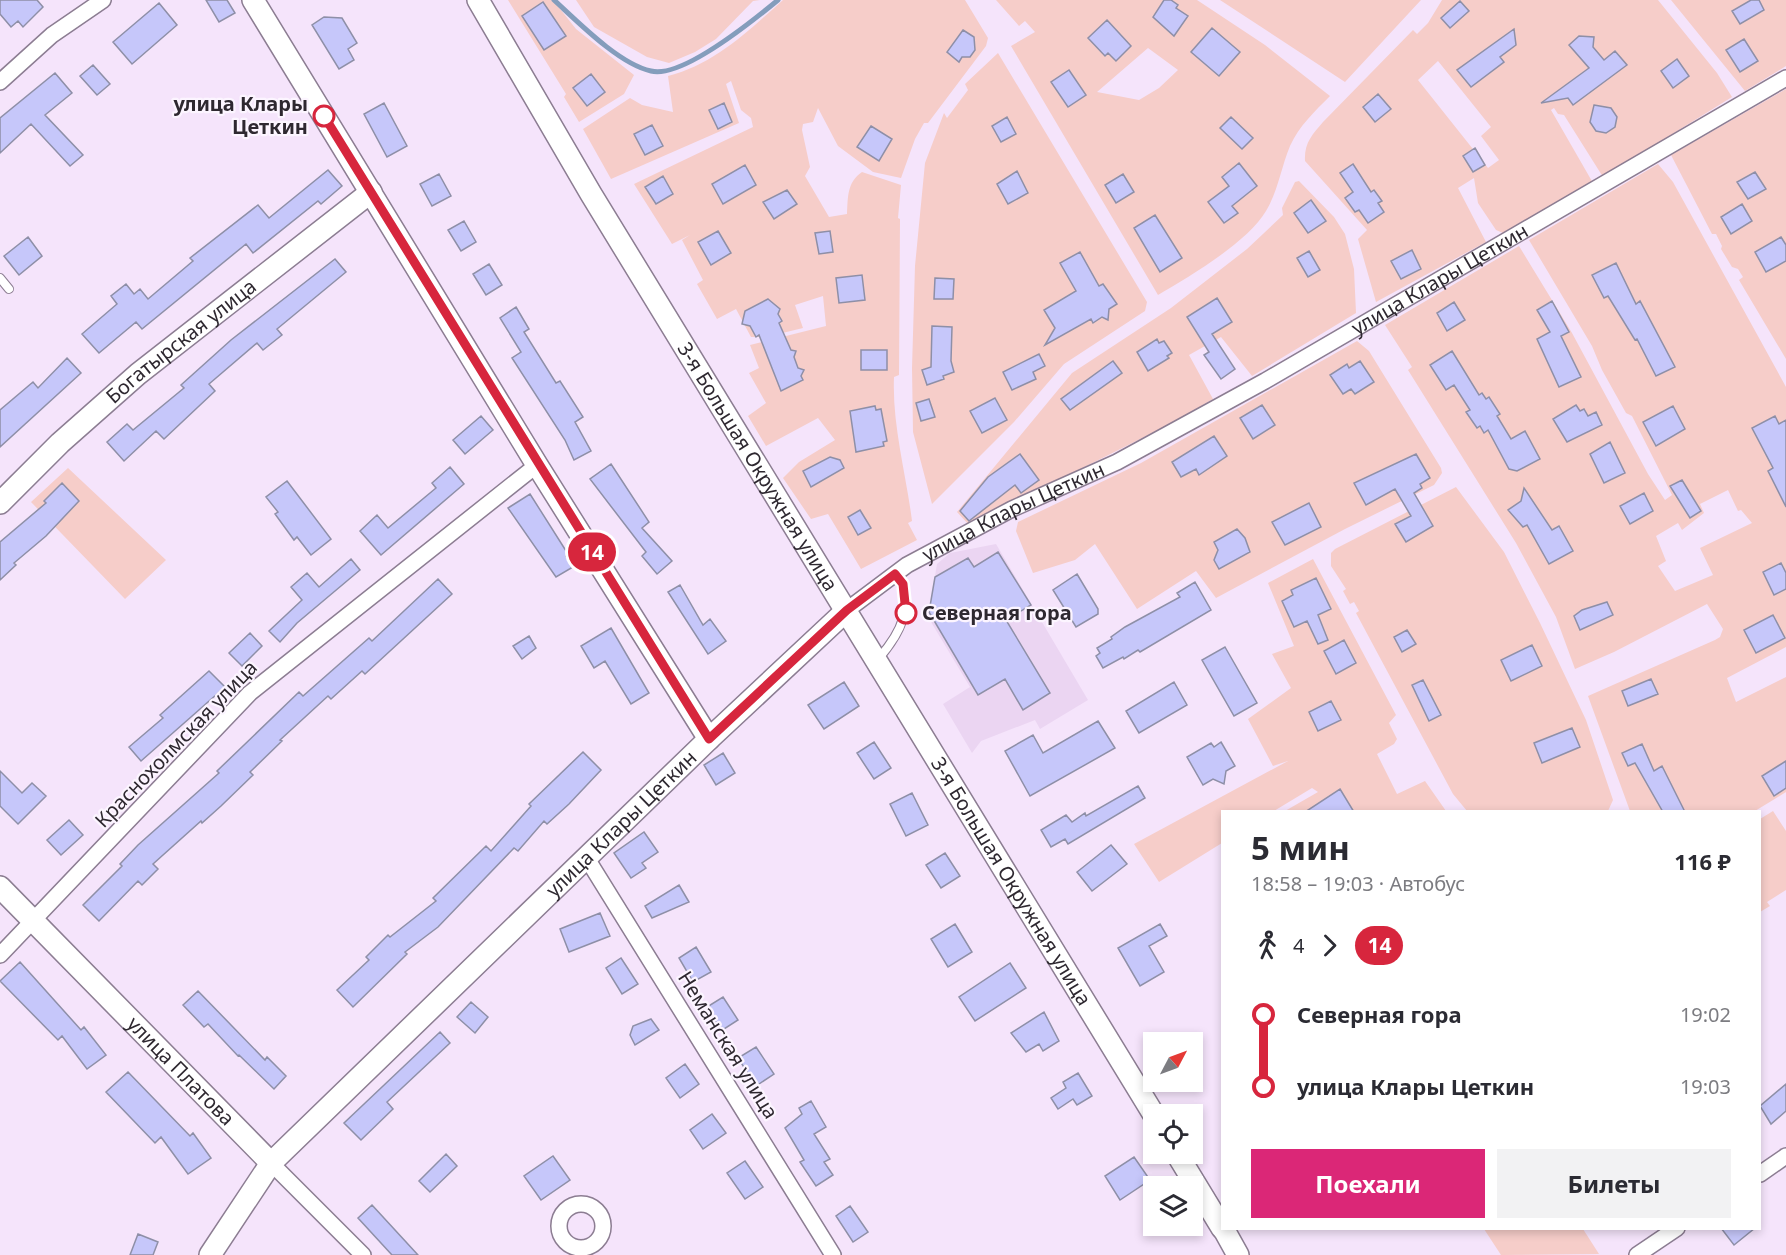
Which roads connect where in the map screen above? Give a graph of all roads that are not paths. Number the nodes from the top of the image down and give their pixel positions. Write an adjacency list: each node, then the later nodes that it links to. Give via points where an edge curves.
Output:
1 (103, 0): 5 (street, via 52,35)
2 (253, 0): 6 (street)
3 (478, 0): 12 (street, 3-я Большая Окружная улица, via 591,194)
4 (1786, 78): 11 (street, улица Клары Цеткин, via 1265,381 1117,462 951,540)
5 (0, 82)
6 (371, 192): 9 (street); 10 (street, Богатырская улица, via 138,374)
7 (0, 278): 8 (lane)
8 (9, 289)
9 (537, 465): 14 (street); 17 (street, Краснохолмская улица, via 250,693)
10 (0, 503)
11 (895, 574): 12 (street, улица Клары Цеткин); 13 (lane, via 903,584 906,613 895,640)
12 (847, 610): 13 (street, 3-я Большая Окружная улица); 14 (street, улица Клары Цеткин)
13 (878, 660): 19 (street, 3-я Большая Окружная улица)
14 (709, 739): 15 (street, улица Клары Цеткин)
15 (586, 857): 21 (street, улица Клары Цеткин); 29 (street, Неманская улица)
16 (0, 887): 17 (street, улица Платова)
17 (34, 920): 18 (street, Краснохолмская улица); 21 (street, улица Платова)
18 (0, 955)
19 (1147, 1104)
20 (1786, 1156): 23 (street)
21 (271, 1162): 27 (street, улица Клары Цеткин); 28 (street, улица Платова)
22 (1183, 1164): 24 (street)
23 (1761, 1173)
24 (1221, 1225)
25 (1224, 1230): 30 (street)
26 (1674, 1230): 31 (street)
27 (210, 1255)
28 (363, 1255)
29 (833, 1255)
30 (1239, 1255)
31 (1637, 1255)

